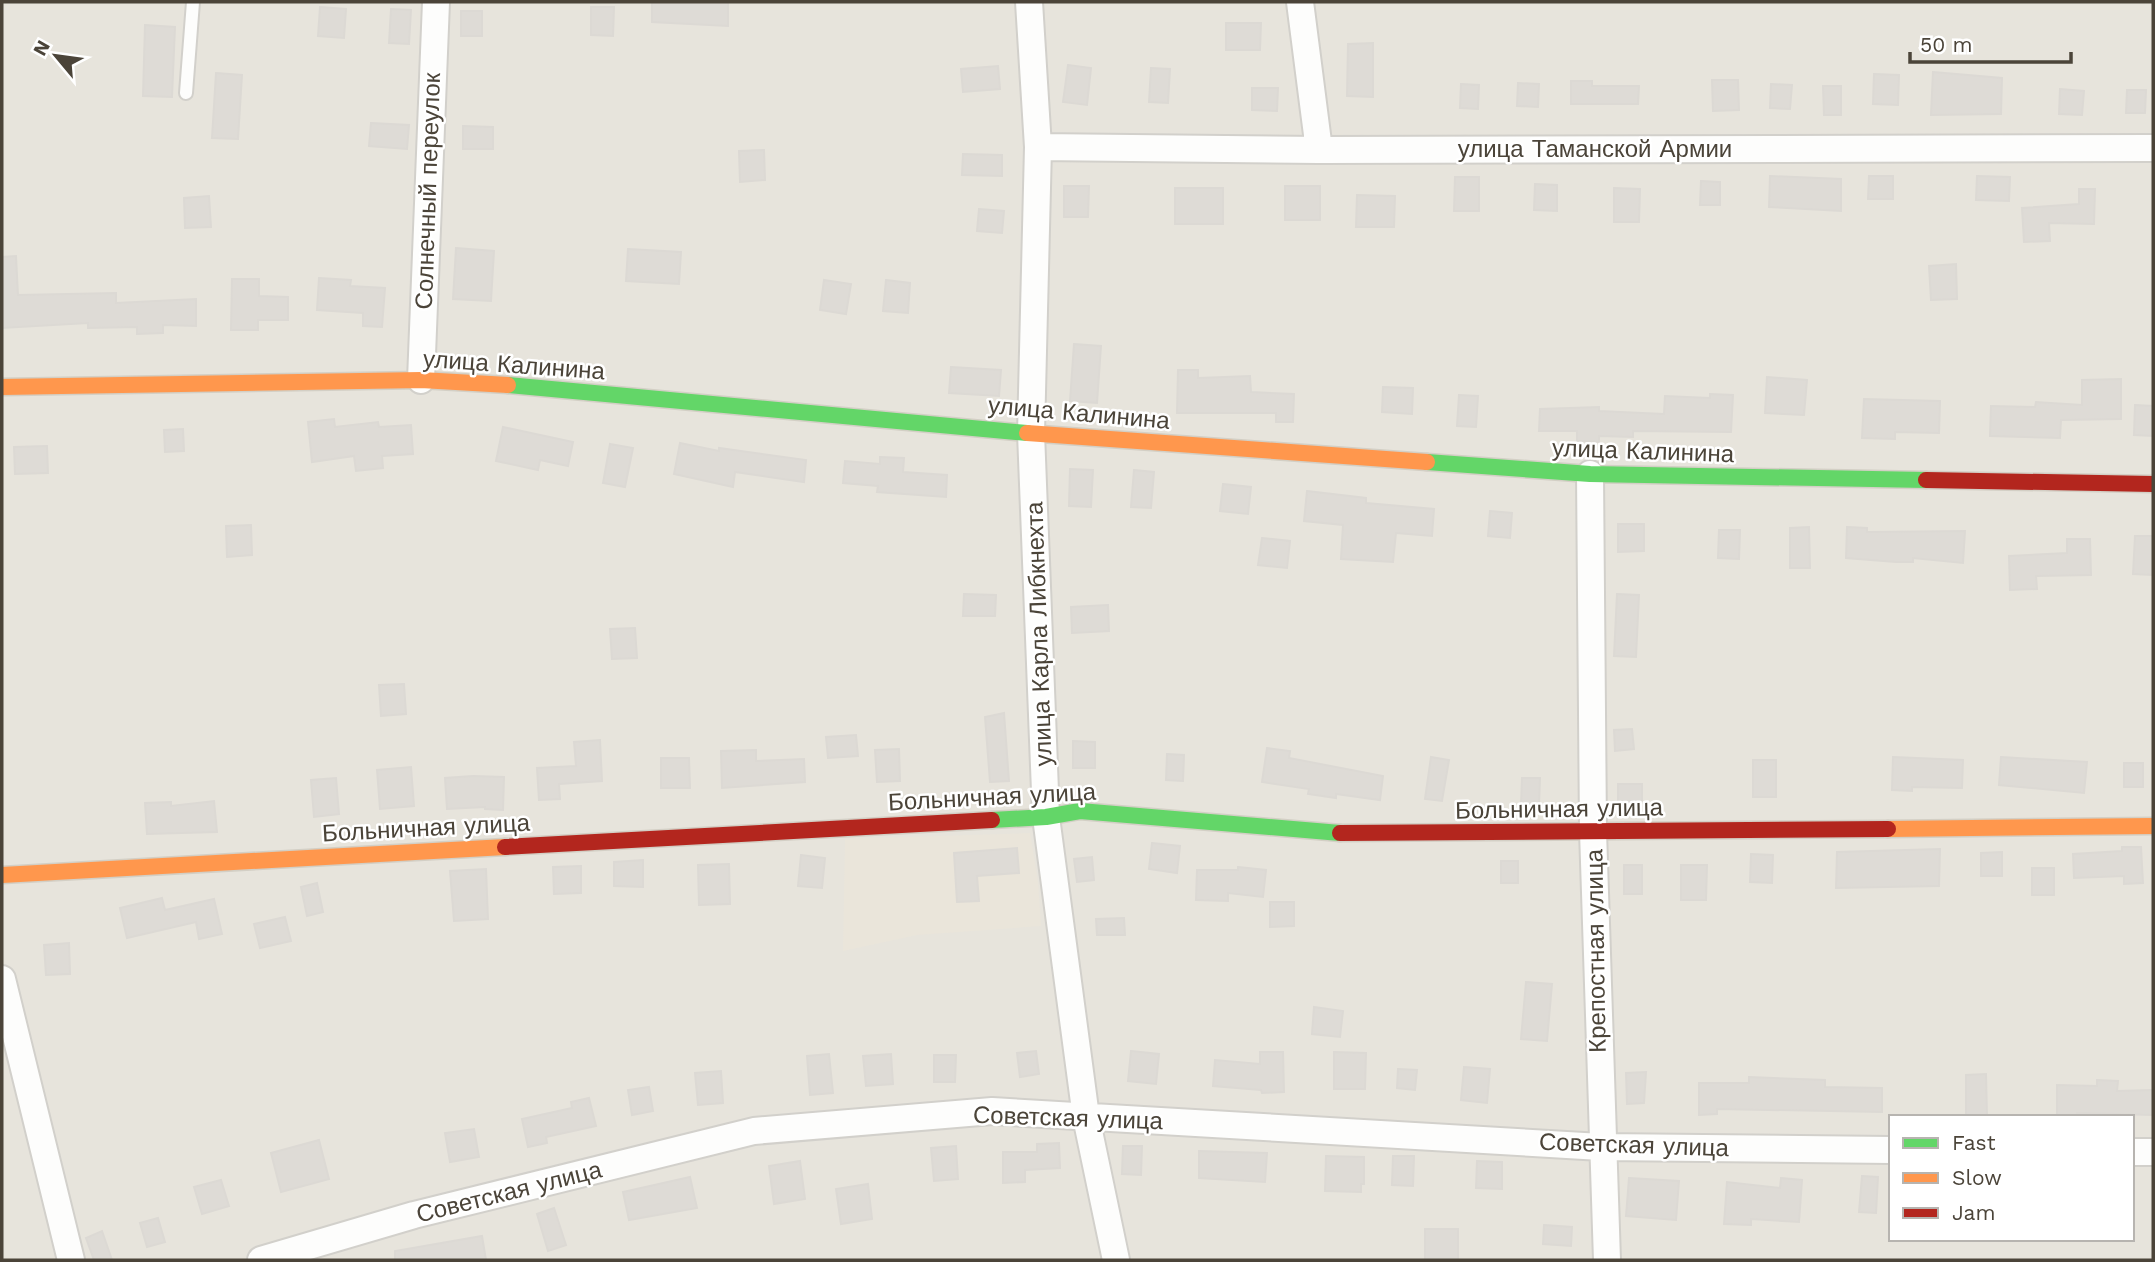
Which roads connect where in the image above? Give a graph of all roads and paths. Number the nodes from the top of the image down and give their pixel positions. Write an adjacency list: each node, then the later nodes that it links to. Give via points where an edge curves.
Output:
1 (193, 2): 5 (lane)
2 (436, 2): 9 (street, Солнечный переулок)
3 (1029, 2): 6 (street, улица Карла Либкнехта)
4 (1300, 2): 8 (street)
5 (186, 93)
6 (1038, 147): 8 (street, улица Таманской Армии); 11 (street, улица Карла Либкнехта)
7 (2153, 148): 8 (street, улица Таманской Армии)
8 (1320, 150)
9 (421, 380): 10 (street, улица Калинина); 11 (street, улица Калинина)
10 (2, 387)
11 (1031, 433): 12 (street, улица Калинина); 14 (street, улица Карла Либкнехта)
12 (1590, 474): 13 (street, улица Калинина); 16 (street, Крепостная улица)
13 (2153, 484)
14 (1046, 817): 16 (street, Больничная улица, via 1080,811 1367,835); 17 (street, Больничная улица); 19 (street, улица Карла Либкнехта)
15 (2153, 826): 16 (street, Больничная улица)
16 (1593, 831): 20 (street, Крепостная улица)
17 (2, 875)
18 (2, 979): 24 (street)
19 (1086, 1117): 20 (street, Советская улица); 25 (street, Советская улица, via 992,1111 754,1131 414,1215); 26 (street, улица Карла Либкнехта)
20 (1601, 1147): 21 (street, Советская улица); 27 (street, Крепостная улица)
21 (1889, 1150)
22 (2134, 1152): 23 (street)
23 (2153, 1152)
24 (71, 1260)
25 (261, 1260)
26 (1116, 1260)
27 (1607, 1260)

